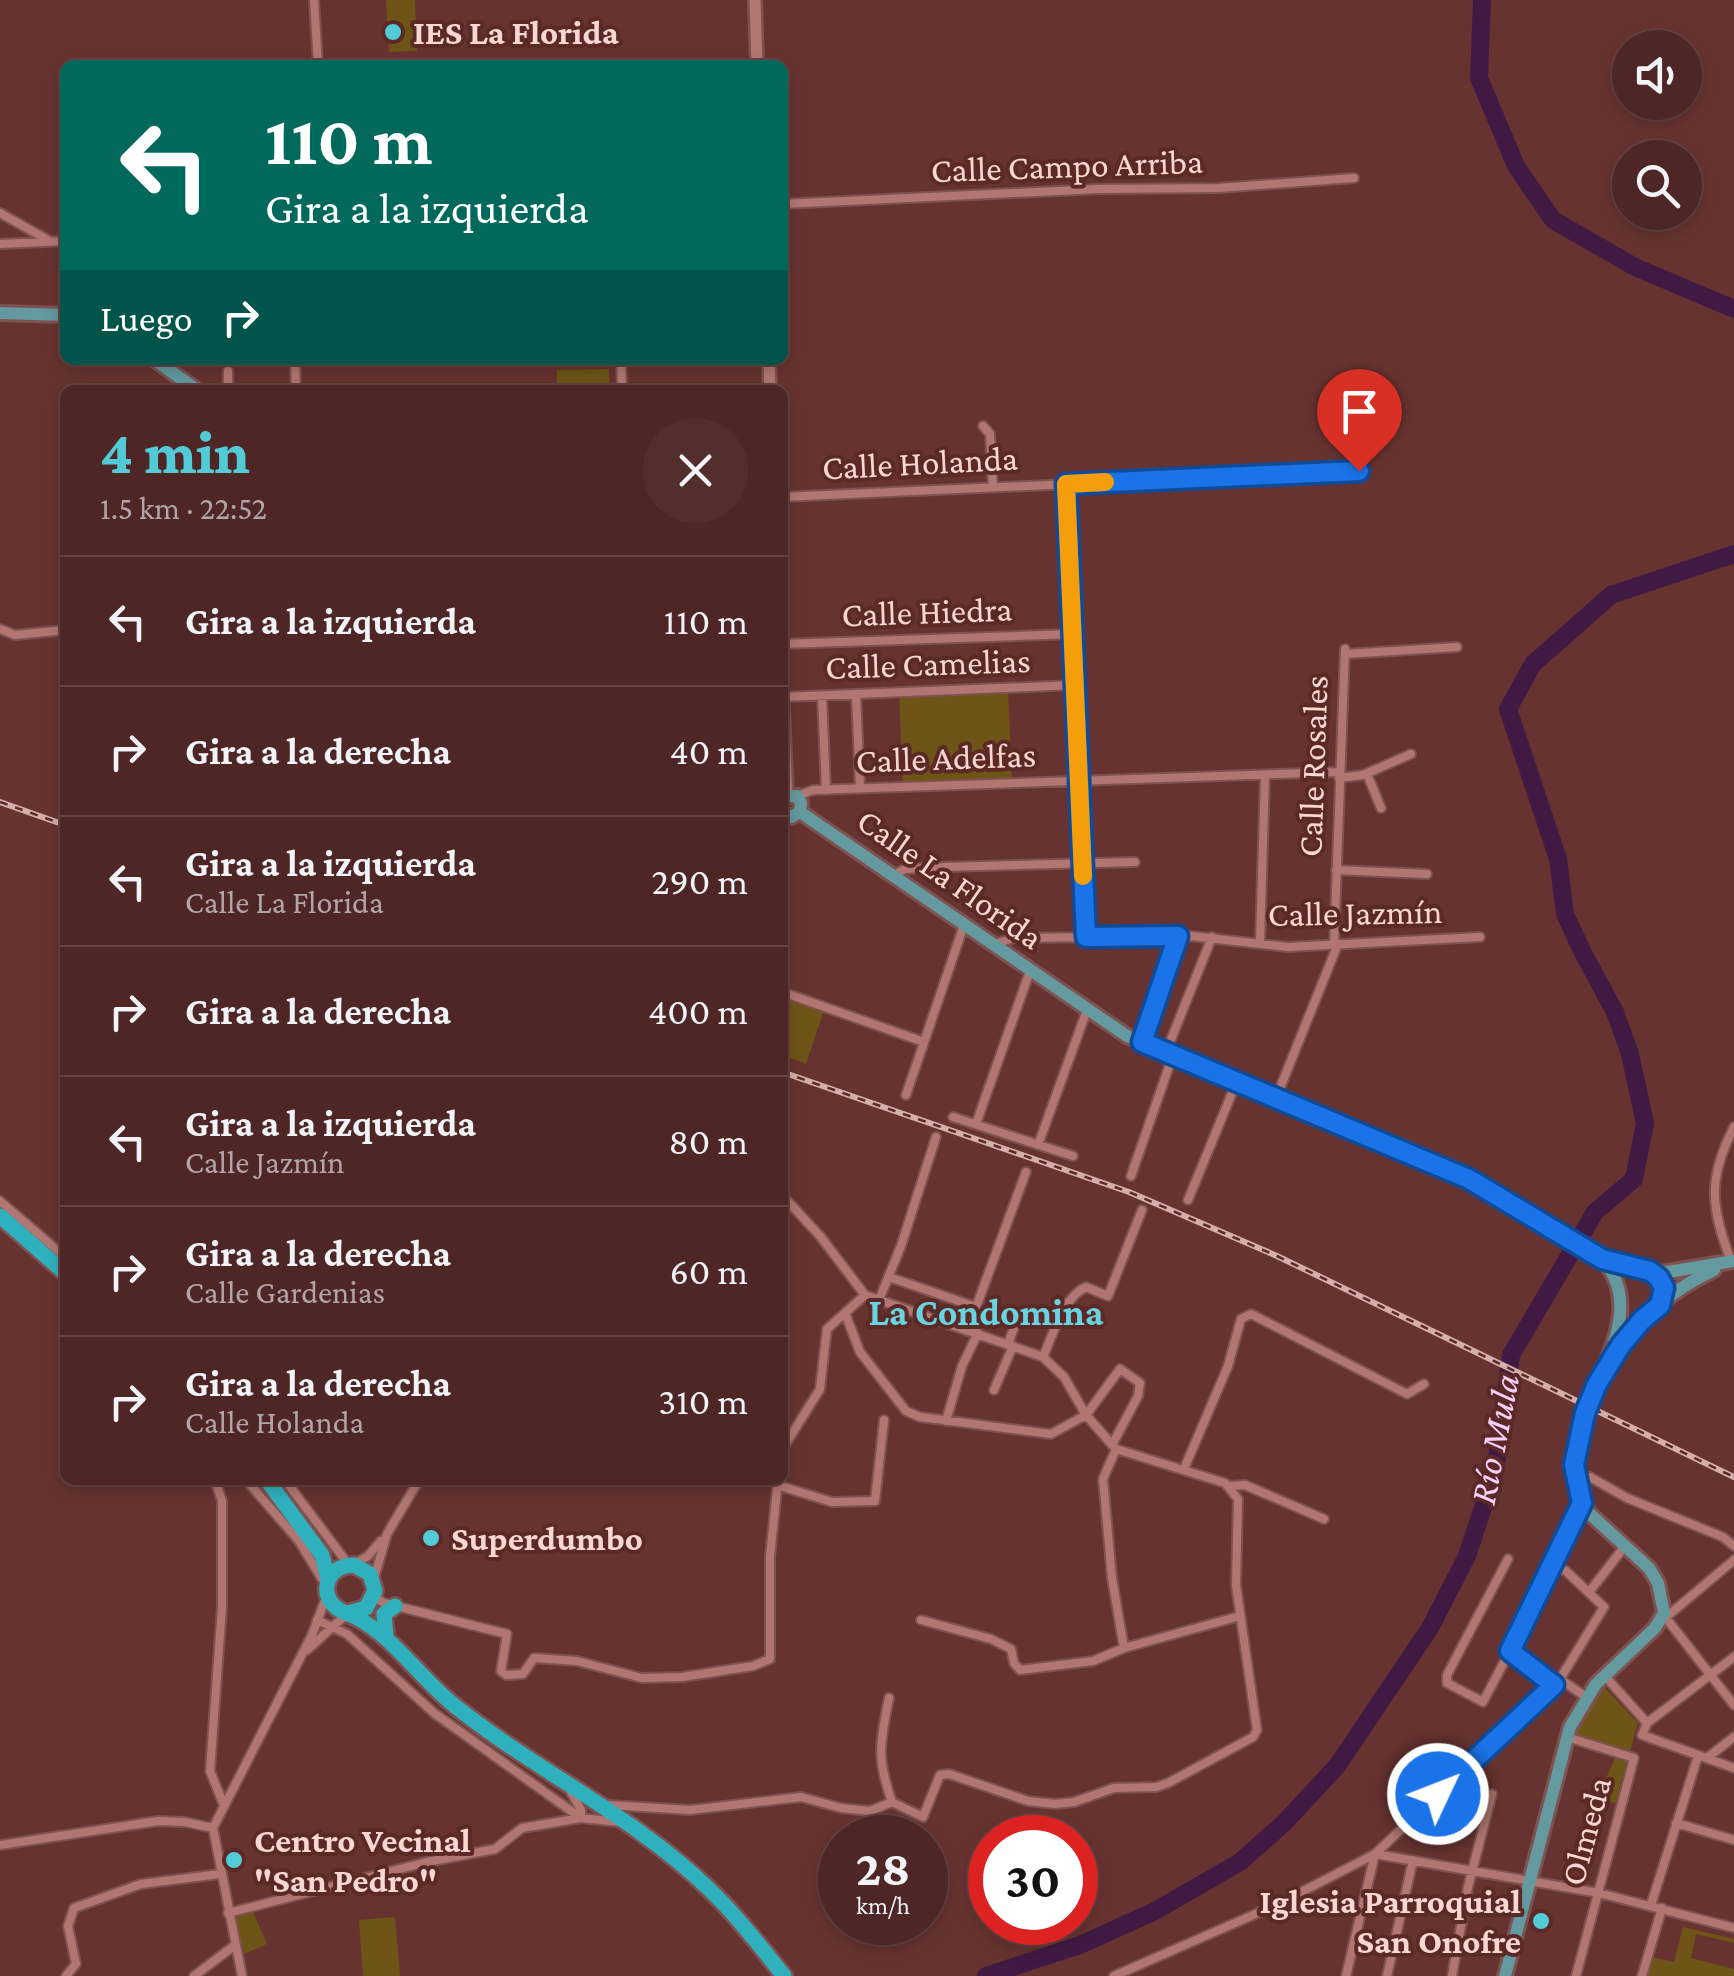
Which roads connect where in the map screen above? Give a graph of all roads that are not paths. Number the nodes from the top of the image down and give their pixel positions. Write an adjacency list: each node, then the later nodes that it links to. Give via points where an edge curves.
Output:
1 (314, 0): 3 (street)
2 (755, 0): 4 (street)
3 (318, 60)
4 (757, 60)
5 (1354, 178): 6 (street, Calle Campo Arriba)
6 (788, 204)
7 (0, 213): 9 (street)
8 (60, 241): 9 (street)
9 (52, 242): 10 (street)
10 (0, 244)
11 (0, 313): 12 (main road)
12 (60, 315)
13 (161, 365): 15 (main road)
14 (228, 371): 16 (street)
15 (190, 385)
16 (228, 385)
17 (982, 426): 20 (street, via 990,434)
18 (1359, 471): 19 (street, Calle Holanda)
19 (1066, 484): 20 (street, Calle Holanda); 24 (street)
20 (994, 488): 21 (street, Calle Holanda)
21 (788, 497)
22 (0, 629): 23 (street, via 15,635)
23 (60, 630)
24 (1073, 634): 25 (street, Calle Hiedra); 27 (street)
25 (788, 644)
26 (1457, 647): 33 (street, Calle Rosales, via 1345,651)
27 (1076, 685): 29 (street, Calle Camelias); 35 (street)
28 (788, 694): 30 (street, Calle Camelias)
29 (856, 694): 30 (street, Calle Camelias); 36 (street)
30 (822, 696): 37 (street)
31 (1411, 754): 32 (street, Calle Adelfas)
32 (1367, 774): 33 (street, Calle Adelfas); 39 (street)
33 (1339, 775): 34 (street, Calle Adelfas); 44 (street, Calle Rosales)
34 (1265, 776): 35 (street, Calle Adelfas); 52 (street)
35 (1080, 780): 36 (street, Calle Adelfas); 42 (street)
36 (860, 788): 37 (street, Calle Adelfas)
37 (826, 790): 38 (street, Calle Adelfas)
38 (789, 796): 40 (main road, via 801,803)
39 (1382, 808)
40 (800, 812): 41 (main road); 46 (main road, Calle La Florida)
41 (788, 816)
42 (1082, 862): 43 (street); 46 (street, via 905,869); 49 (street)
43 (1135, 862)
44 (1336, 870): 45 (street); 53 (street, Calle Rosales)
45 (1428, 874)
46 (892, 876): 47 (main road, Calle La Florida)
47 (964, 925): 54 (main road, Calle La Florida); 58 (street)
48 (1178, 936): 49 (street, Calle Jazmín); 50 (street, Calle Jazmín); 59 (street)
49 (1086, 937): 54 (street, Calle Jazmín, via 1013,938)
50 (1212, 937): 52 (street, Calle Jazmín); 60 (street)
51 (1480, 937): 53 (street, Calle Jazmín)
52 (1260, 943): 53 (street, Calle Jazmín)
53 (1336, 944): 63 (street, Calle Rosales)
54 (993, 945): 55 (main road, Calle La Florida)
55 (1030, 970): 57 (main road, Calle La Florida); 65 (street)
56 (788, 994): 58 (street)
57 (1087, 1010): 59 (main road, Calle La Florida); 68 (street)
58 (924, 1042): 62 (street)
59 (1142, 1042): 60 (main road, Calle La Florida)
60 (1170, 1054): 61 (main road, Calle La Florida); 71 (street)
61 (1237, 1081): 63 (main road, Calle La Florida); 72 (street)
62 (906, 1095)
63 (1276, 1098): 78 (main road, Calle La Florida, via 1469,1179)
64 (953, 1117): 65 (street)
65 (976, 1124): 68 (street)
66 (1734, 1127): 79 (street, via 1714,1183)
67 (936, 1137): 82 (street)
68 (1038, 1145): 69 (street)
69 (1073, 1156)
70 (1026, 1172): 87 (street)
71 (1131, 1176)
72 (1188, 1200)
73 (0, 1201): 77 (street)
74 (788, 1202): 84 (street)
75 (1142, 1210): 95 (street, via 1108,1296 1079,1290)
76 (0, 1216): 80 (highway)
77 (60, 1253)
78 (1602, 1259): 81 (main road, Calle La Florida); 85 (main road)
79 (1728, 1262): 81 (main road, Calle La Florida, via 1672,1273); 89 (main road)
80 (60, 1269)
81 (1644, 1270): 85 (main road, via 1627,1274); 89 (main road, via 1664,1288)
82 (889, 1277): 83 (street); 86 (street)
83 (914, 1286): 87 (street); 88 (street)
84 (865, 1295): 86 (street); 91 (street)
85 (1620, 1296): 89 (main road, via 1634,1314); 97 (main road, via 1617,1330)
86 (879, 1300): 88 (street)
87 (976, 1307): 92 (street)
88 (906, 1308): 92 (street)
89 (1656, 1309): 97 (main road, via 1628,1335)
90 (1020, 1312): 94 (street)
91 (845, 1313): 101 (street, via 860,1352 906,1411); 102 (street, via 827,1329 820,1389)
92 (968, 1329): 93 (street)
93 (978, 1333): 94 (street); 101 (street)
94 (1011, 1345): 95 (street); 98 (street)
95 (1043, 1357): 99 (street)
96 (1424, 1384): 104 (street, via 1407,1394 1250,1314 1241,1319)
97 (1597, 1384): 105 (main road, via 1576,1441)
98 (994, 1390)
99 (1086, 1415): 101 (street, via 1051,1434); 103 (street); 103 (street, via 1120,1368 1140,1382)
100 (884, 1420): 112 (street, via 875,1500 832,1502)
101 (946, 1421)
102 (788, 1440)
103 (1114, 1447): 104 (street); 135 (street, via 1103,1479)
104 (1184, 1468): 113 (street)
105 (1576, 1483): 114 (main road); 119 (street, via 1590,1477)
106 (217, 1485): 153 (street, via 222,1608 210,1771)
107 (250, 1485): 124 (street, via 299,1541)
108 (271, 1485): 116 (highway)
109 (289, 1485): 122 (street)
110 (416, 1485): 117 (street)
111 (778, 1485): 127 (street, via 770,1557 772,1644 770,1659 754,1666 642,1678 534,1658 523,1674 506,1675 501,1671 507,1634)
112 (784, 1485)
113 (1228, 1486): 115 (street, via 1245,1485); 129 (street, via 1238,1499)
114 (1582, 1503): 118 (main road); 123 (street)
115 (1324, 1519)
116 (309, 1534): 122 (highway, via 331,1557); 124 (highway, via 325,1562)
117 (387, 1534): 122 (street, via 368,1556); 126 (street)
118 (1626, 1546): 125 (street); 132 (main road, via 1658,1583)
119 (1734, 1546)
120 (1508, 1559): 136 (street, via 1447,1683 1483,1702)
121 (1734, 1560): 132 (street)
122 (349, 1564): 124 (highway, via 336,1569); 126 (highway, via 366,1570)
123 (1554, 1567): 125 (street); 136 (street)
124 (327, 1588): 128 (highway, via 332,1606); 130 (street)
125 (1590, 1591): 141 (street, via 1604,1606)
126 (374, 1592): 127 (street); 128 (highway, via 362,1611); 134 (highway, via 373,1615)
127 (394, 1606): 134 (highway)
128 (348, 1613): 133 (street); 134 (highway)
129 (1240, 1616): 135 (street); 152 (street, via 1257,1730 1168,1783 1055,1804 949,1774 935,1782 923,1817)
130 (317, 1620): 133 (street); 138 (street)
131 (921, 1620): 135 (street, via 1011,1649 1020,1670 1094,1661)
132 (1663, 1620): 139 (main road); 140 (street)
133 (332, 1628): 138 (street); 156 (street, via 434,1713)
134 (382, 1635): 150 (highway, via 455,1707)
135 (1124, 1648)
136 (1510, 1651): 141 (street)
137 (1734, 1656): 140 (street)
138 (297, 1661): 153 (street)
139 (1604, 1675): 142 (main road); 145 (street)
140 (1712, 1675): 144 (street); 145 (street)
141 (1557, 1682): 142 (street); 163 (street)
142 (1586, 1697): 146 (main road)
143 (889, 1698): 152 (street, via 879,1752)
144 (1734, 1705)
145 (1647, 1723): 148 (street, via 1642,1735)
146 (1567, 1737): 167 (main road); 168 (street, Olmeda, via 1634,1758)
147 (1734, 1737): 148 (street)
148 (1703, 1757): 149 (street); 158 (street)
149 (1734, 1768)
150 (566, 1784): 154 (highway); 156 (street)
151 (1492, 1794): 165 (street)
152 (892, 1802): 155 (street, via 870,1811 802,1797 690,1810)
153 (224, 1803): 159 (street)
154 (598, 1804): 155 (street); 157 (highway)
155 (645, 1808): 162 (street, via 645,1831)
156 (581, 1818): 157 (street); 171 (street, via 522,1828 484,1852)
157 (624, 1822): 162 (highway)
158 (1676, 1823): 160 (street); 169 (street)
159 (213, 1828): 161 (street, via 141,1822); 166 (street)
160 (1734, 1840)
161 (0, 1845)
162 (657, 1846): 177 (highway, via 708,1888)
163 (1375, 1854): 164 (street); 178 (street); 179 (street)
164 (1413, 1860): 165 (street); 180 (street)
165 (1472, 1871): 167 (street); 181 (street)
166 (220, 1874): 171 (street); 174 (street, via 140,1884 74,1908 68,1926 76,1964)
167 (1531, 1879): 168 (street); 182 (main road)
168 (1598, 1893): 169 (street); 183 (street, Olmeda)
169 (1651, 1905): 170 (street)
170 (1662, 1908): 172 (street); 184 (street)
171 (228, 1913): 173 (street)
172 (1734, 1928)
173 (235, 1946): 175 (street); 176 (street)
174 (66, 1976)
175 (194, 1976)
176 (242, 1976)
177 (784, 1976)
178 (1114, 1976)
179 (1346, 1976)
180 (1387, 1976)
181 (1452, 1976)
182 (1505, 1976)
183 (1576, 1976)
184 (1642, 1976)

